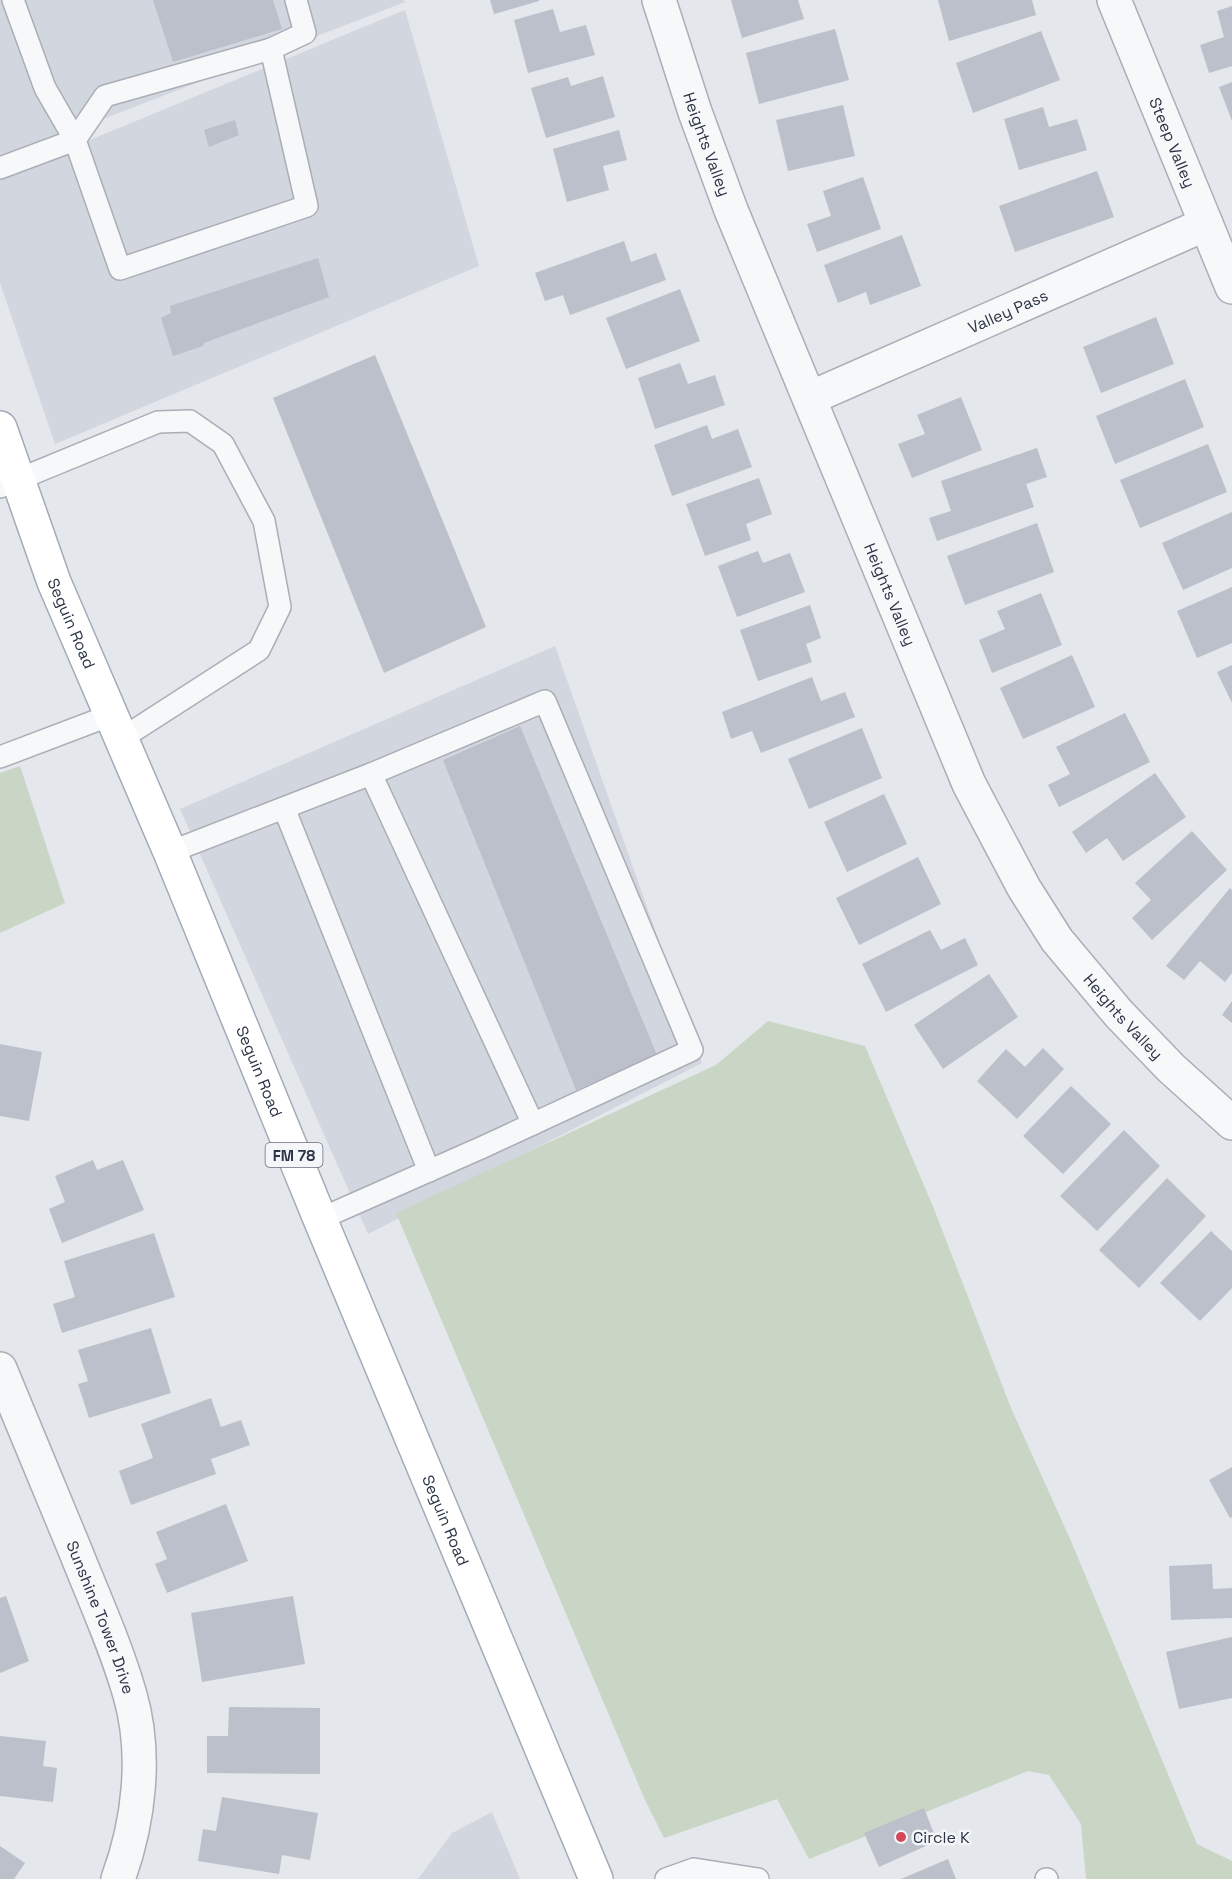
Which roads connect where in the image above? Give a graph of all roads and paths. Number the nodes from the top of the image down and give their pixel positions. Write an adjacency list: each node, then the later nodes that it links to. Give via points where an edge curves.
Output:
1 (13, 0): 6 (lane, via 45,88)
2 (296, 0): 5 (lane, via 305,33)
3 (659, 0): 10 (street, Heights Valley, via 731,210)
4 (1114, 0): 8 (street, Steep Valley)
5 (271, 49): 6 (lane, via 105,96); 6 (lane, via 307,206 120,269)
6 (75, 140): 7 (lane)
7 (0, 168)
8 (1206, 224): 9 (street, Steep Valley); 10 (street, Valley Pass)
9 (1232, 286)
10 (810, 398): 18 (street, Heights Valley, via 969,784 1024,888 1058,940 1119,1014)
11 (0, 428): 12 (main road, Seguin Road / FM 78)
12 (9, 484): 13 (main road, Seguin Road / FM 78); 13 (lane, via 158,422 190,421 223,444 264,521 280,607 259,650)
13 (116, 727): 14 (lane); 17 (main road, Seguin Road / FM 78)
14 (0, 757)
15 (371, 774): 16 (lane); 19 (lane); 19 (lane, via 545,701 692,1050)
16 (284, 808): 17 (lane); 20 (lane)
17 (170, 852): 21 (main road, Seguin Road / FM 78)
18 (1232, 1123)
19 (533, 1124): 20 (lane)
20 (429, 1171): 21 (lane)
21 (320, 1219): 24 (main road, Seguin Road / FM 78)
22 (0, 1369): 23 (street, Sunshine Tower Drive, via 107,1630 130,1696 139,1763 137,1797 133,1831)
23 (118, 1879)
24 (596, 1879)
25 (666, 1879): 26 (lane, via 694,1869)
26 (758, 1879)

